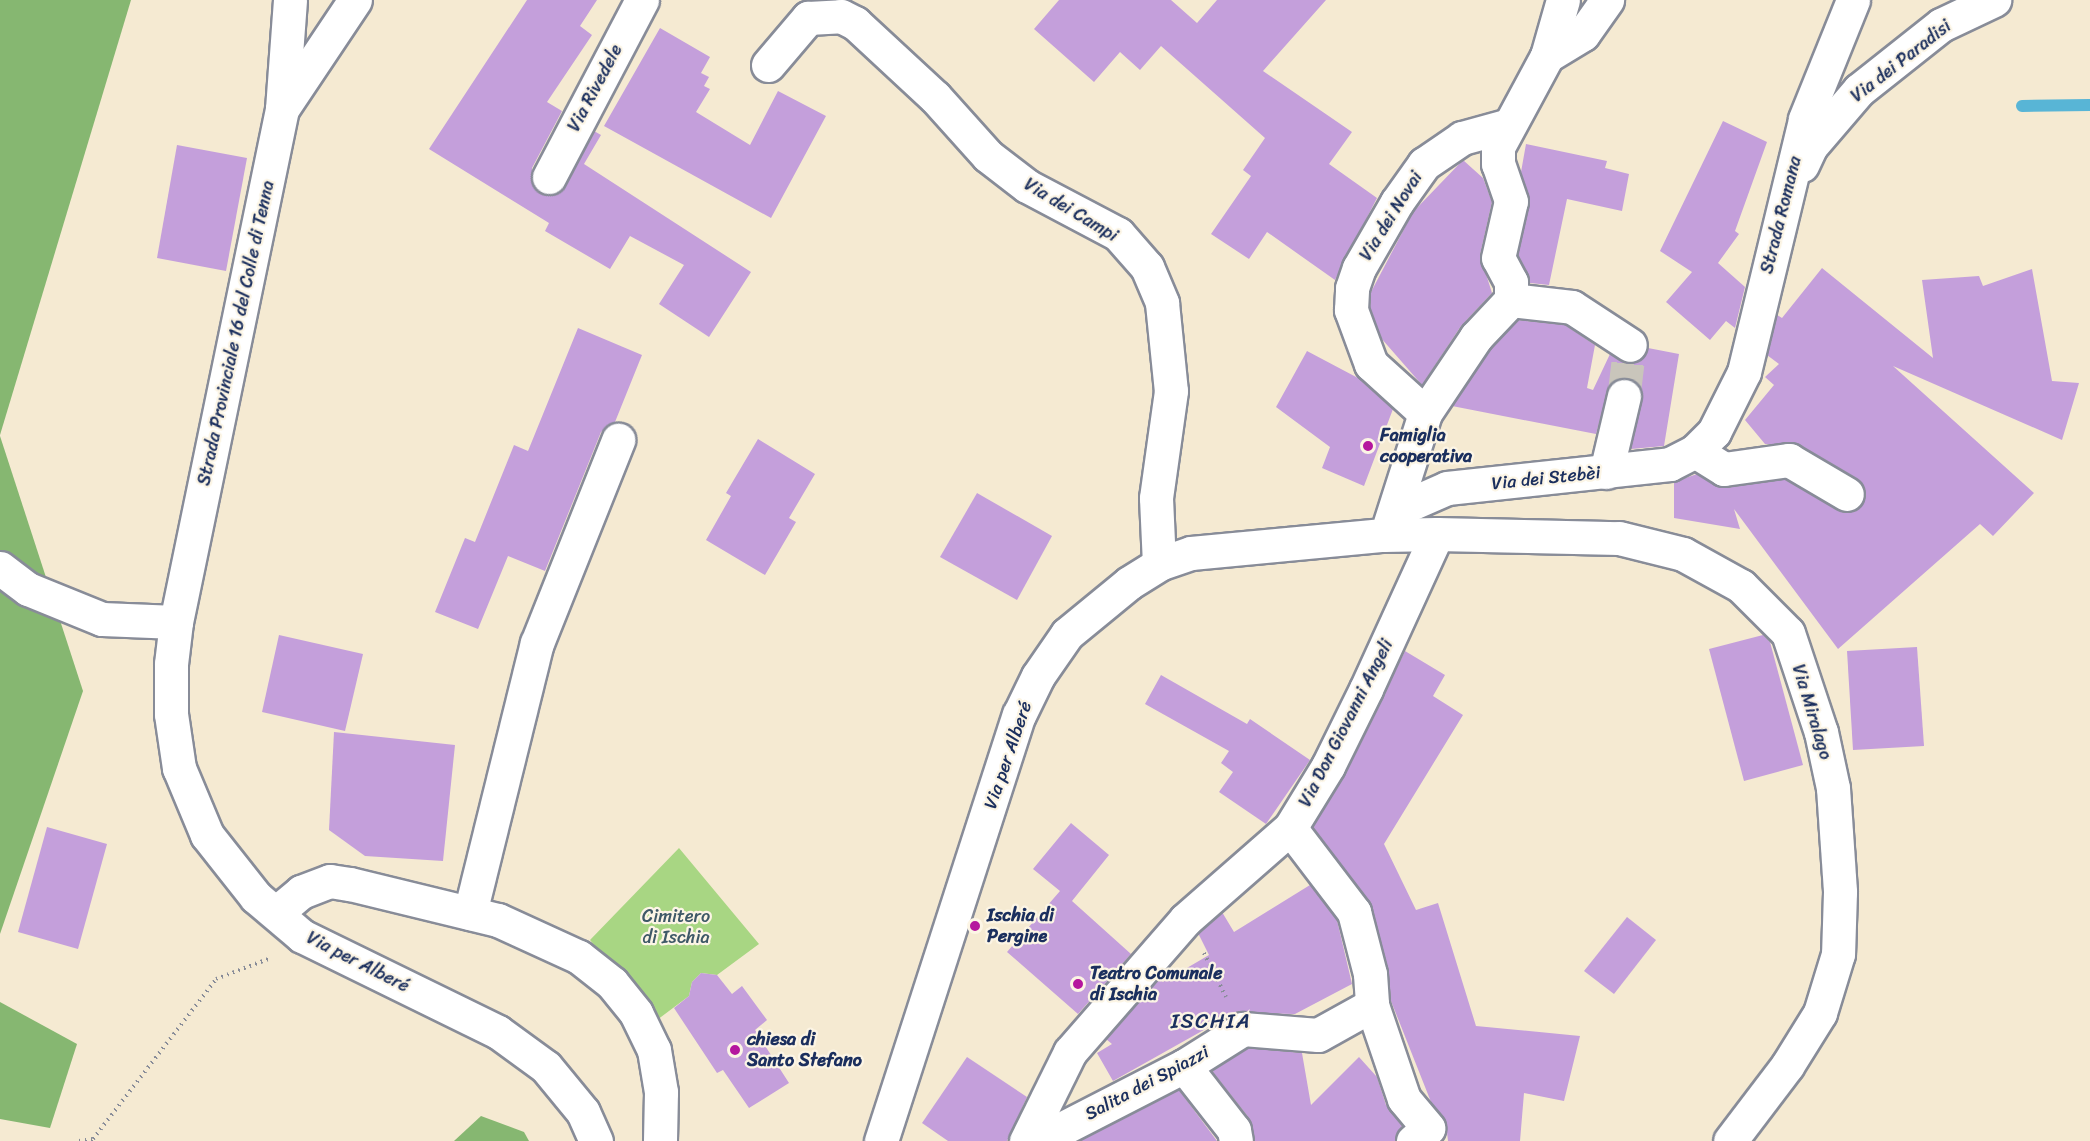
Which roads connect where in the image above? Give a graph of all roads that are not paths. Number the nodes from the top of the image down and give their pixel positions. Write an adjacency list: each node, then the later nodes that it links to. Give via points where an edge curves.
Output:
1 (290, 0): 10 (street, Strada Provinciale 16 del Colle di Tenna)
2 (355, 0): 10 (street)
3 (642, 0): 12 (street, Via Rivedele)
4 (1563, 0): 8 (street)
5 (1607, 0): 8 (street, via 1583,34)
6 (1853, 0): 13 (street, Strada Romana, via 1805,119)
7 (1994, 0): 13 (street, Via dei Paradisi, via 1941,25 1858,90 1811,146)
8 (1547, 57): 11 (street)
9 (768, 65): 24 (street, Via dei Campi, via 808,18 824,15 855,23 935,97 988,156 1027,186 1118,234 1147,267 1162,303 1171,391 1156,498)
10 (282, 109): 26 (street, Strada Provinciale 16 del Colle di Tenna)
11 (1506, 126): 14 (street, via 1498,147 1498,164 1510,201 1498,258 1511,282); 17 (street, Via dei Novai, via 1462,138 1424,164 1391,212 1352,288 1351,310 1371,364)
12 (549, 177)
13 (1784, 199): 19 (street, Strada Romana, via 1744,372)
14 (1511, 300): 15 (street, via 1572,307); 17 (street, via 1476,338)
15 (1630, 345)
16 (1624, 396): 20 (street)
17 (1425, 413): 22 (street)
18 (618, 440): 30 (street, via 537,643)
19 (1705, 442): 20 (street, Via dei Stebèi, via 1670,464); 21 (street, via 1724,469 1789,460)
20 (1606, 472): 22 (street, Via dei Stebèi, via 1447,488)
21 (1847, 494)
22 (1390, 522): 23 (street, Via per Alberé); 24 (street, Via per Alberé, via 1210,550)
23 (1437, 534): 28 (street, Via Don Giovanni Angeli, via 1328,766); 40 (street, Via Miralago, via 1619,538 1683,554 1741,586 1788,633 1821,732 1833,788 1840,892 1838,954 1820,1013 1788,1066)
24 (1159, 564): 35 (street, Via per Alberé, via 1100,604 1067,634 1038,676 1019,715)
25 (0, 568): 26 (street, via 28,588 102,619)
26 (176, 622): 27 (street, Strada Provinciale 16 del Colle di Tenna)
27 (171, 664): 29 (street, Via per Alberé, via 178,768 192,804 227,864)
28 (1290, 828): 31 (street, via 1354,912 1370,974); 36 (street, Via Don Giovanni Angeli, via 1185,920 1070,1052)
29 (276, 913): 30 (street, via 301,892 330,881 379,889); 33 (street, Via per Alberé, via 302,936 498,1032 546,1067 583,1112)
30 (470, 913): 34 (street, via 541,937 579,957 612,983 636,1013 654,1050 660,1092)
31 (1372, 1005): 32 (street, Salita dei Spiazzi, via 1318,1035 1243,1029); 39 (street, via 1404,1099 1428,1128)
32 (1184, 1066): 37 (street, Salita dei Spiazzi); 38 (street, via 1234,1130)
33 (596, 1141)
34 (660, 1141)
35 (881, 1141)
36 (1026, 1141)
37 (1038, 1141)
38 (1236, 1141)
39 (1413, 1141)
40 (1730, 1141)

